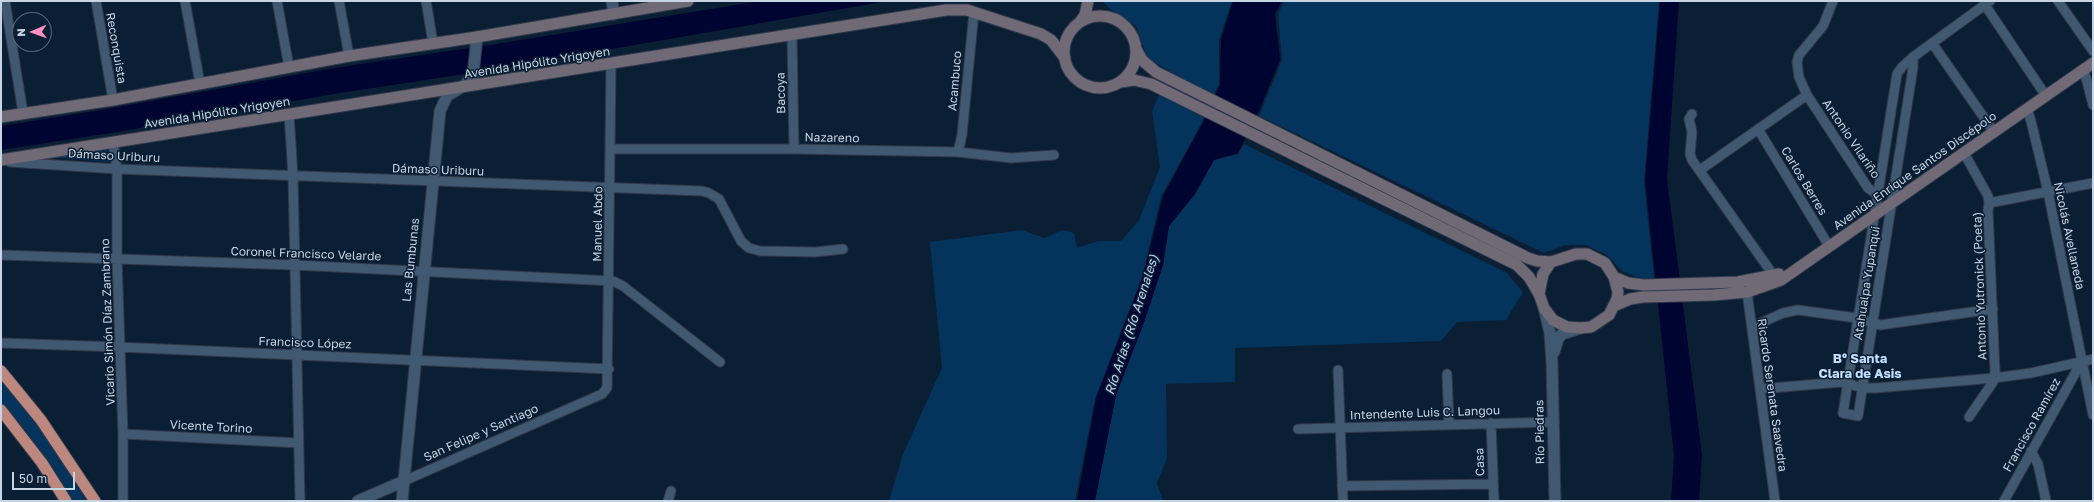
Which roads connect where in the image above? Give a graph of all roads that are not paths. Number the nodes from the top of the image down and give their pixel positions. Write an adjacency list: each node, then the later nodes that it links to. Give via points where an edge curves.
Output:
1 (6, 1): 41 (street)
2 (96, 1): 38 (street, Reconquista)
3 (185, 1): 33 (street)
4 (277, 1): 29 (street)
5 (339, 1): 24 (street)
6 (426, 1): 20 (street)
7 (612, 1): 15 (street)
8 (688, 1): 15 (main road)
9 (1088, 1): 17 (main road, via 1085,15)
10 (1092, 1): 16 (main road)
11 (1833, 1): 36 (street, Antonio Vilariño, via 1823,26 1799,55 1797,62 1799,78)
12 (2058, 1): 23 (street)
13 (1988, 3): 21 (street); 37 (street)
14 (974, 12): 18 (main road, Avenida Hipólito Yrigoyen, via 946,10); 26 (main road, Avenida Hipólito Yrigoyen, via 1047,37); 50 (street, Acambuco, via 962,135)
15 (614, 14): 19 (main road)
16 (1103, 16): 17 (main road, via 1087,18); 22 (main road, via 1111,17 1126,26)
17 (1080, 22): 26 (main road, via 1069,34)
18 (792, 36): 28 (main road, Avenida Hipólito Yrigoyen); 49 (street, Bacoya)
19 (477, 41): 20 (main road); 31 (street)
20 (433, 43): 24 (main road)
21 (1932, 43): 25 (street); 46 (street)
22 (1136, 49): 32 (main road, via 1133,67); 69 (main road, via 1142,60 1156,72 1528,258)
23 (2093, 51)
24 (349, 56): 29 (main road)
25 (1913, 57): 61 (street, Atahualpa Yupanqui, via 1897,74); 63 (street, Atahualpa Yupanqui)
26 (1064, 58): 32 (main road, via 1073,77 1091,88 1107,88)
27 (2093, 64): 30 (main road, Avenida Enrique Santos Discépolo)
28 (611, 65): 34 (main road, Avenida Hipólito Yrigoyen); 48 (street, Manuel Abdo)
29 (289, 67): 33 (main road)
30 (2084, 70): 37 (main road, Avenida Enrique Santos Discépolo); 39 (street)
31 (473, 75): 34 (street, via 480,82); 35 (street, Las Bumbunas, via 465,85)
32 (1122, 82): 77 (main road, via 1134,80 1151,84 1517,265)
33 (200, 84): 38 (main road)
34 (490, 84): 35 (main road, Avenida Hipólito Yrigoyen)
35 (457, 89): 42 (main road, Avenida Hipólito Yrigoyen); 57 (street, Las Bumbunas, via 447,96 440,111)
36 (1807, 95): 45 (street); 61 (street, Antonio Vilariño, via 1868,188)
37 (2046, 96): 40 (main road, Avenida Enrique Santos Discépolo)
38 (113, 100): 41 (main road)
39 (2093, 105)
40 (2027, 109): 46 (main road, Avenida Enrique Santos Discépolo); 60 (street, Nicolás Avellaneda)
41 (23, 114): 44 (main road)
42 (289, 114): 47 (main road, Avenida Hipólito Yrigoyen); 56 (street)
43 (1692, 114): 55 (street, via 1689,119 1692,132 1690,154)
44 (1, 117)
45 (1758, 129): 55 (street); 65 (street, Carlos Berres)
46 (1994, 132): 51 (main road, Avenida Enrique Santos Discépolo)
47 (113, 143): 53 (main road, Avenida Hipólito Yrigoyen); 54 (street, Vicario Simón Díaz Zambrano)
48 (610, 149): 49 (street, Nazareno); 59 (street, Manuel Abdo)
49 (794, 149): 50 (street, Nazareno)
50 (958, 152): 52 (street, Nazareno, via 1011,158)
51 (1964, 153): 62 (street, Antonio Yutronick (Poeta), via 1988,196); 63 (main road, Avenida Enrique Santos Discépolo)
52 (1054, 155)
53 (1, 161): 54 (street, Dámaso Uriburu)
54 (117, 169): 56 (street, Dámaso Uriburu); 68 (street, Vicario Simón Díaz Zambrano)
55 (1700, 170): 73 (street)
56 (293, 176): 57 (street, Dámaso Uriburu); 70 (street)
57 (432, 182): 59 (street, Dámaso Uriburu); 72 (street, Las Bumbunas)
58 (2093, 183): 60 (street)
59 (611, 188): 66 (street, Dámaso Uriburu, via 692,190 709,193 719,199 741,241 754,250); 75 (street, Manuel Abdo)
60 (2048, 192): 62 (street); 90 (street, Nicolás Avellaneda)
61 (1878, 195): 64 (street, Atahualpa Yupanqui)
62 (1989, 203): 80 (street, Antonio Yutronick (Poeta))
63 (1891, 204): 64 (main road, Avenida Enrique Santos Discépolo); 82 (street, Atahualpa Yupanqui)
64 (1874, 215): 65 (main road, Avenida Enrique Santos Discépolo); 81 (street, Atahualpa Yupanqui)
65 (1829, 246): 71 (main road, Avenida Enrique Santos Discépolo)
66 (843, 250)
67 (1, 255): 68 (street, Coronel Francisco Velarde)
68 (117, 259): 70 (street, Coronel Francisco Velarde); 86 (street, Vicario Simón Díaz Zambrano)
69 (1551, 262): 74 (main road, via 1566,256 1587,254 1605,263); 77 (main road, via 1543,274)
70 (294, 265): 72 (street, Coronel Francisco Velarde); 87 (street)
71 (1800, 266): 73 (main road); 76 (main road, Avenida Enrique Santos Discépolo, via 1781,280)
72 (423, 271): 75 (street, Coronel Francisco Velarde); 89 (street, Las Bumbunas)
73 (1774, 276): 74 (main road, via 1738,282 1644,285 1628,283)
74 (1614, 277): 78 (main road, via 1618,292)
75 (610, 281): 91 (street, via 623,286); 93 (street, Manuel Abdo)
76 (1747, 292): 78 (main road, Avenida Enrique Santos Discépolo, via 1643,297); 83 (street, Ricardo Serenata Saavedra)
77 (1540, 294): 79 (main road)
78 (1614, 306): 84 (main road, via 1601,322)
79 (1544, 308): 84 (main road, via 1553,320 1560,324); 92 (street, via 1550,333)
80 (1993, 309): 82 (street); 97 (street, Antonio Yutronick (Poeta))
81 (1857, 318): 82 (street); 83 (street, via 1798,310 1783,313); 99 (street, Atahualpa Yupanqui)
82 (1874, 324): 100 (street, Atahualpa Yupanqui)
83 (1752, 327): 101 (street, Ricardo Serenata Saavedra)
84 (1581, 328): 92 (street, via 1562,334 1558,339)
85 (1, 343): 86 (street, Francisco López)
86 (120, 346): 87 (street, Francisco López); 110 (street, Vicario Simón Díaz Zambrano)
87 (296, 355): 89 (street, Francisco López); 111 (street)
88 (2093, 358): 90 (street)
89 (414, 359): 93 (street, Francisco López); 113 (street, Las Bumbunas)
90 (2082, 361): 97 (street, via 2031,373); 103 (street, Nicolás Avellaneda); 112 (street, Francisco Ramírez)
91 (720, 362)
92 (1552, 363): 105 (street, Río Piedras)
93 (608, 369): 98 (street, Manuel Abdo)
94 (1338, 370): 108 (street)
95 (1, 371): 118 (highway, via 41,420)
96 (1447, 374): 107 (street)
97 (1994, 378): 100 (street); 104 (street)
98 (608, 383): 113 (street, San Felipe y Santiago, via 602,394)
99 (1848, 383): 100 (street); 100 (street, Atahualpa Yupanqui, via 1843,414 1858,416); 101 (street)
100 (1863, 388)
101 (1760, 389): 127 (street, Ricardo Serenata Saavedra)
102 (1, 410): 117 (highway, via 42,463)
103 (2093, 415)
104 (1969, 417)
105 (1553, 422): 106 (street, Intendente Luis C. Langou); 126 (street, Río Piedras)
106 (1491, 423): 107 (street, Intendente Luis C. Langou); 114 (street, Casa)
107 (1449, 424): 108 (street, Intendente Luis C. Langou)
108 (1340, 428): 109 (street, Intendente Luis C. Langou); 115 (street)
109 (1298, 429)
110 (123, 434): 111 (street, Vicente Torino); 119 (street, Vicario Simón Díaz Zambrano)
111 (299, 443): 120 (street)
112 (2031, 451): 128 (street, Francisco Ramírez); 129 (street, via 2038,464)
113 (404, 481): 121 (street, San Felipe y Santiago); 122 (street, Las Bumbunas)
114 (1493, 484): 115 (street); 125 (street, Casa)
115 (1342, 486): 124 (street)
116 (670, 491): 123 (street)
117 (66, 501)
118 (95, 501)
119 (123, 501)
120 (300, 501)
121 (358, 501)
122 (402, 501)
123 (668, 501)
124 (1343, 501)
125 (1494, 501)
126 (1555, 501)
127 (1775, 501)
128 (2004, 501)
129 (2046, 501)

